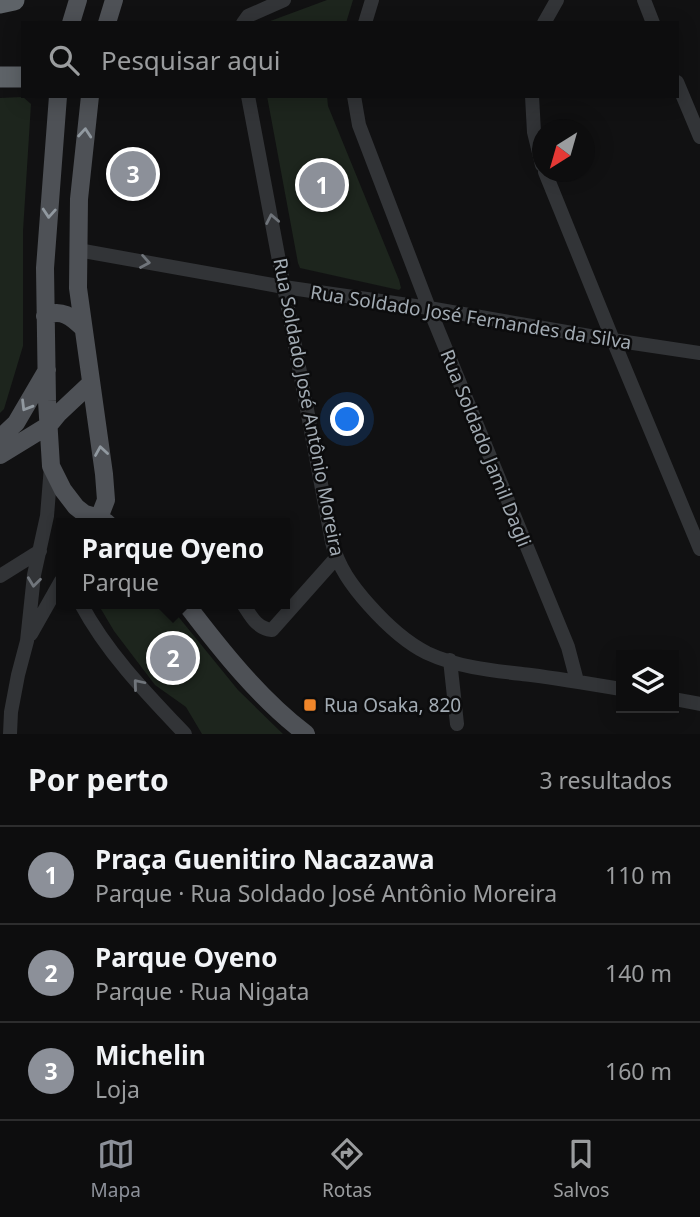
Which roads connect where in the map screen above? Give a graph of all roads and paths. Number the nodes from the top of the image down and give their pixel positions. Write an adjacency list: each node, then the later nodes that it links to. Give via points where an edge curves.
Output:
1 (13, 0): 8 (highway)
2 (78, 0): 10 (main road)
3 (114, 0): 11 (main road)
4 (284, 0): 9 (street)
5 (372, 0): 12 (street)
6 (557, 0): 13 (street)
7 (644, 0): 14 (street)
8 (0, 3)
9 (245, 19)
10 (72, 21)
11 (108, 21)
12 (366, 21)
13 (545, 21)
14 (652, 21)
15 (0, 77): 16 (highway)
16 (21, 77)
17 (679, 87): 24 (street)
18 (58, 98): 25 (main road)
19 (90, 98): 27 (main road, one-way to 19)
20 (248, 98): 28 (street, Rua Soldado José Antônio Moreira, one-way to 20)
21 (354, 98): 29 (street, Rua Soldado Jamil Dagli, via 359,125)
22 (532, 98): 23 (street)
23 (533, 119)
24 (700, 137)
25 (52, 181): 27 (main road, via 68,200 67,237); 30 (main road, one-way to 30)
26 (549, 182): 32 (street)
27 (78, 250): 28 (street, Rua Soldado José Fernandes da Silva, one-way to 28); 31 (main road)
28 (284, 286): 29 (street, Rua Soldado José Fernandes da Silva); 44 (street, Rua Soldado José Antônio Moreira)
29 (429, 308): 32 (street, Rua Soldado José Fernandes da Silva); 52 (street, Rua Soldado Jamil Dagli, via 568,647)
30 (45, 316): 31 (main road, via 62,313); 34 (main road)
31 (83, 328): 35 (main road)
32 (613, 340): 33 (street, Rua Soldado José Fernandes da Silva); 42 (street)
33 (700, 353)
34 (47, 370): 36 (main road); 37 (main road, one-way to 37, via 16,422)
35 (91, 383): 36 (main road); 41 (main road, one-way to 35, via 106,489)
36 (48, 425): 38 (main road); 39 (main road)
37 (0, 438)
38 (0, 455)
39 (51, 466): 40 (main road, via 76,507); 43 (street)
40 (93, 518)
41 (102, 518)
42 (700, 549)
43 (40, 551): 45 (street); 50 (street, one-way to 50)
44 (336, 558): 49 (street, via 272,630 257,625); 51 (street, Rua Soldado José Antônio Moreira, via 352,586 378,615 427,653)
45 (0, 576)
46 (56, 590): 50 (street)
47 (84, 609): 58 (street, one-way to 47, via 127,670)
48 (190, 609): 59 (main road, via 252,685)
49 (246, 609)
50 (27, 641): 57 (street)
51 (450, 660): 52 (street, Rua Soldado José Antônio Moreira, via 474,668); 56 (street)
52 (577, 681): 53 (street, Rua Soldado José Antônio Moreira)
53 (616, 688)
54 (679, 700): 55 (street)
55 (700, 704)
56 (457, 724)
57 (10, 734)
58 (185, 734)
59 (306, 734)

